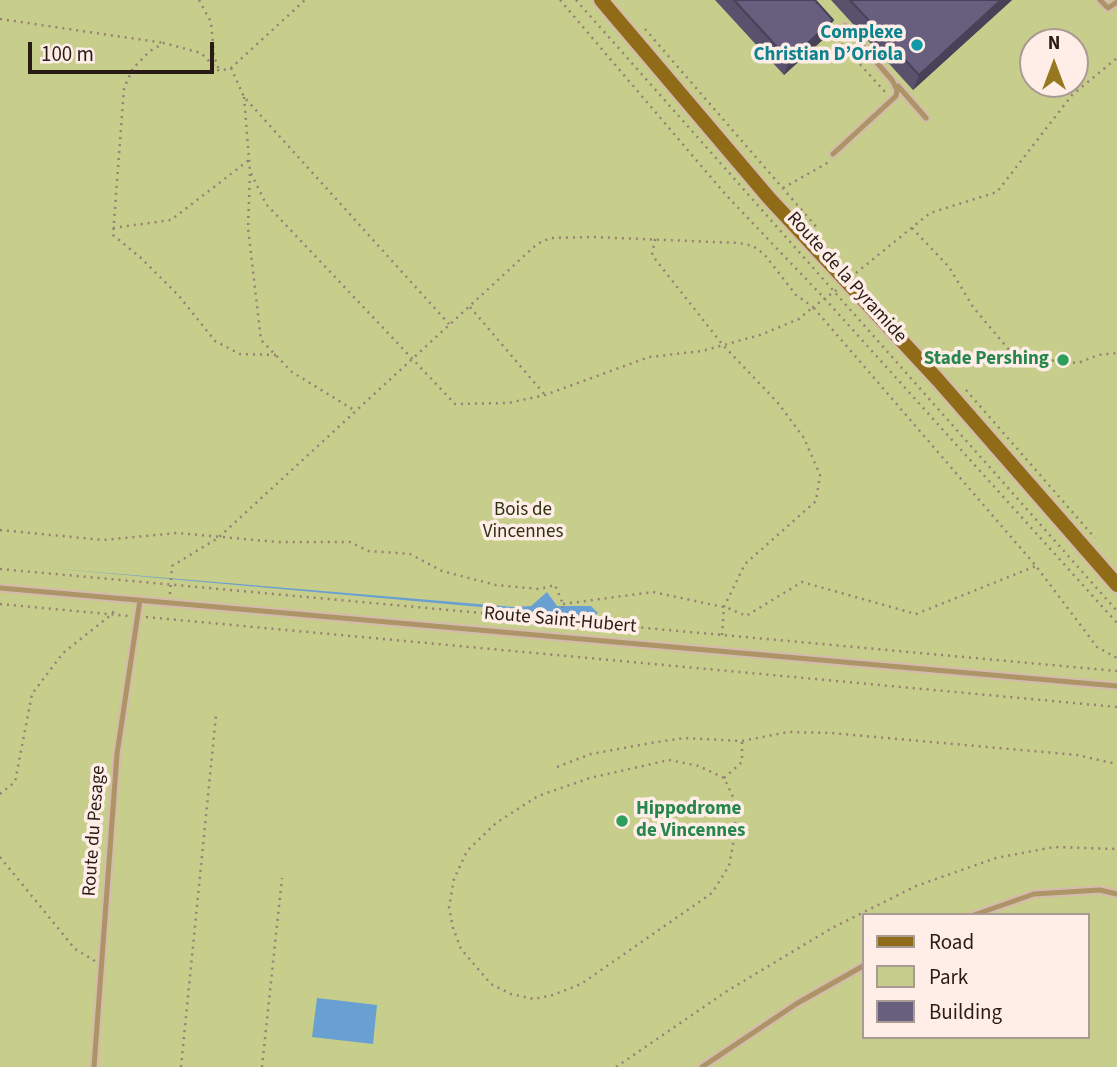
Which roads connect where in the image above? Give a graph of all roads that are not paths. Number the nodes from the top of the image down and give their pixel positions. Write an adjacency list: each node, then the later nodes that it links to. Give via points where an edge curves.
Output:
1 (601, 0): 8 (street, Route de la Pyramide, via 769,198 938,380)
2 (1100, 0): 3 (lane, via 1108,8)
3 (1117, 2)
4 (845, 26): 5 (lane)
5 (896, 84): 6 (lane); 7 (lane, via 896,96)
6 (926, 118)
7 (833, 154)
8 (1117, 585)
9 (0, 588): 10 (lane, Route Saint-Hubert)
10 (140, 600): 11 (lane, Route Saint-Hubert); 15 (lane, Route du Pesage, via 121,706)
11 (1117, 686)
12 (1117, 894): 13 (lane, via 1100,890 1034,894)
13 (980, 913)
14 (862, 967): 16 (lane)
15 (94, 1067)
16 (702, 1067)

